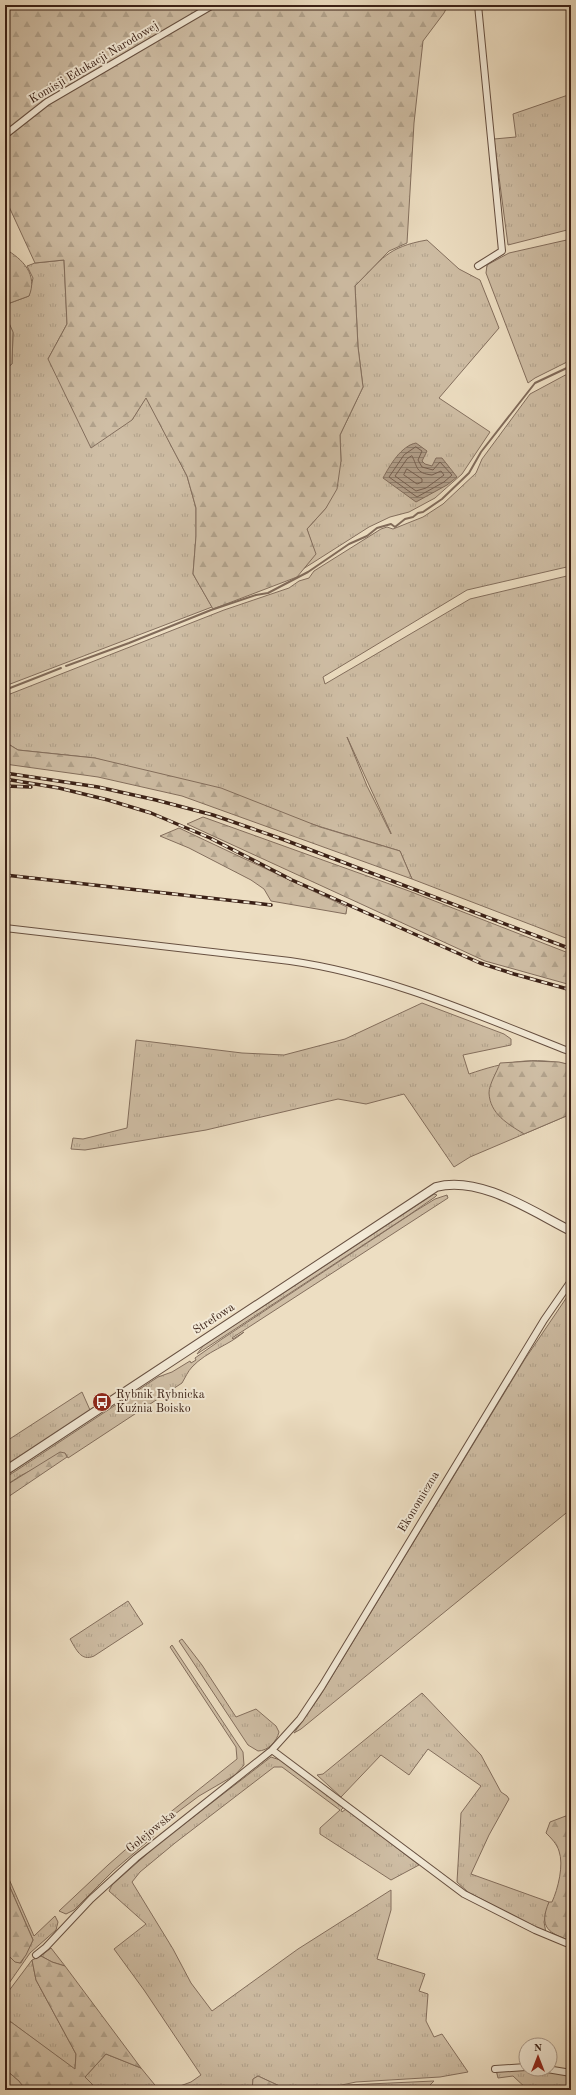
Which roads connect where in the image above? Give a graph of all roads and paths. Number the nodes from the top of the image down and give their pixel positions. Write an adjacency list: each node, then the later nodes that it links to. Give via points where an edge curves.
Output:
1 (213, 5): 3 (street, Komisji Edukacji Narodowej, via 60,95)
2 (478, 5): 4 (street, via 502,251)
3 (5, 135)
4 (478, 266)
5 (5, 928): 6 (street, via 290,961 341,970 409,990)
6 (571, 1052)
7 (571, 1231): 9 (street, Strefowa, via 486,1190 459,1184 436,1187)
8 (571, 1281): 10 (street, Ekonomiczna, via 318,1692)
9 (5, 1471)
10 (287, 1734): 11 (street, Golejowska)
11 (272, 1750): 12 (street, via 464,1894); 13 (street, Golejowska, via 136,1858)
12 (571, 1945)
13 (36, 1955)
14 (518, 2068): 15 (street)
15 (495, 2069)
16 (558, 2071): 17 (street)
17 (571, 2073)

